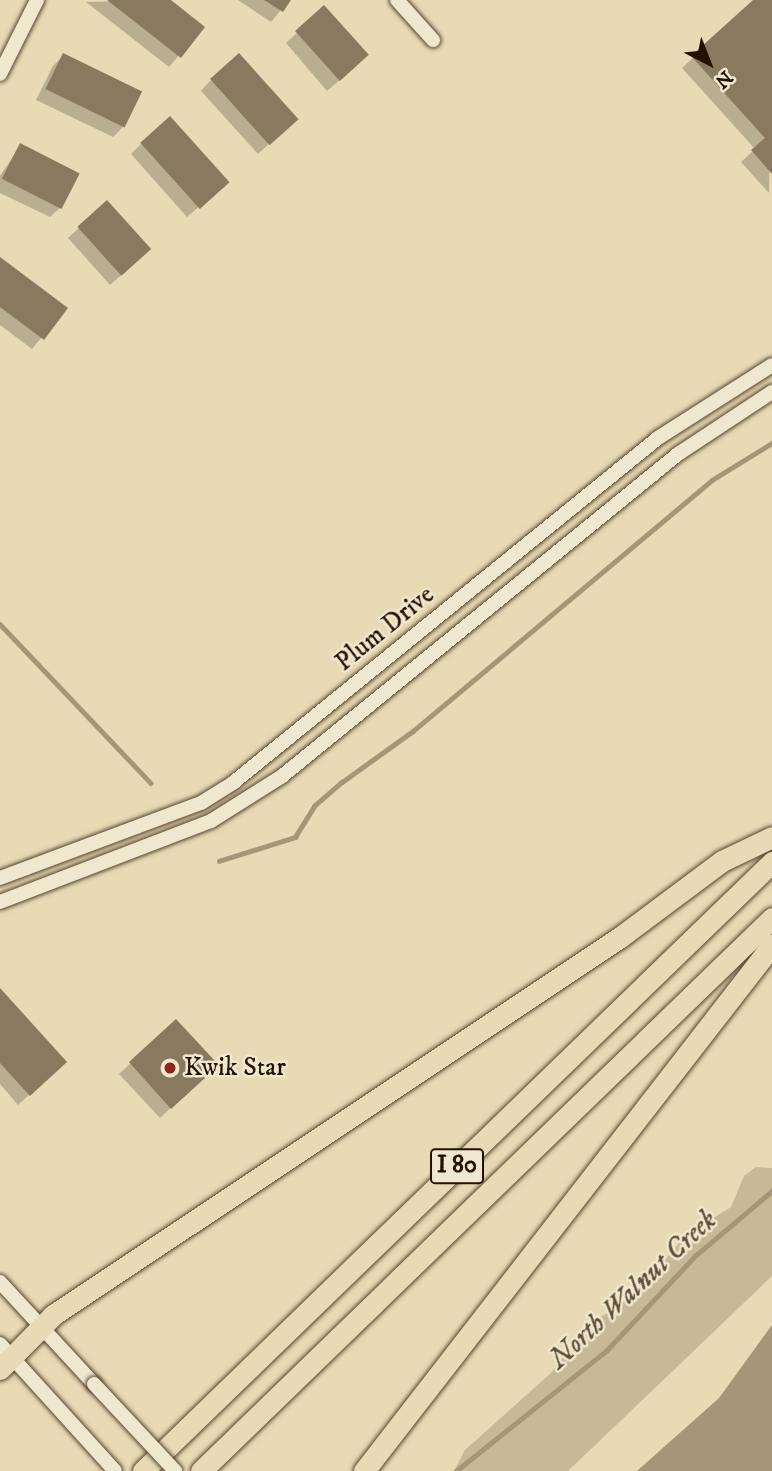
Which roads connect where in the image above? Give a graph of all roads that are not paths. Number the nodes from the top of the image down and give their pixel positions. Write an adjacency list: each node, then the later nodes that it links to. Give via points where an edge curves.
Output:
1 (37, 0): 4 (street)
2 (397, 0): 3 (street)
3 (433, 40)
4 (0, 74)
5 (772, 365): 9 (street, Plum Drive, via 657,439 234,782 201,803)
6 (772, 392): 10 (street, Plum Drive, via 678,454 281,777 211,821)
7 (772, 837): 14 (highway, via 722,861 619,938)
8 (772, 862): 17 (highway, I 80)
9 (0, 878)
10 (0, 902)
11 (772, 918): 19 (highway, I 80)
12 (772, 945): 20 (highway)
13 (0, 1282): 14 (street)
14 (41, 1327): 15 (highway); 18 (street, bridge)
15 (4, 1357): 16 (street)
16 (115, 1471)
17 (143, 1471)
18 (175, 1471)
19 (201, 1471)
20 (364, 1471)

